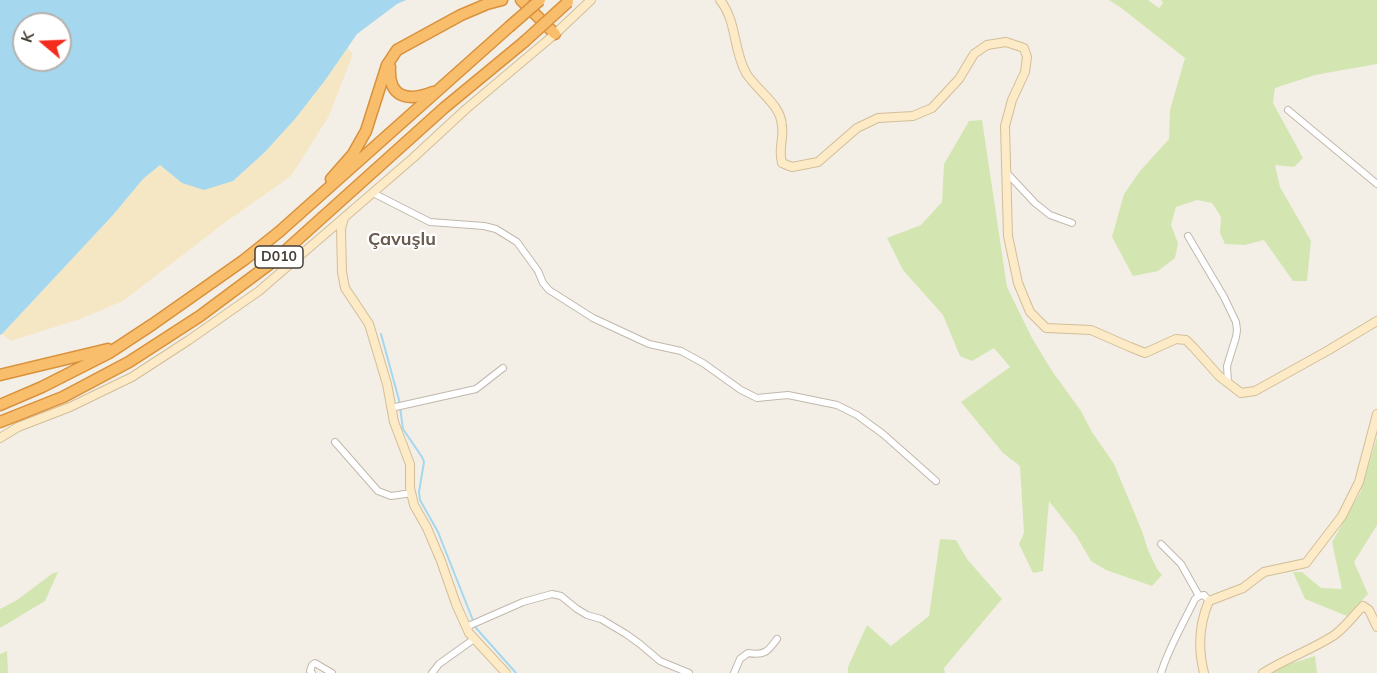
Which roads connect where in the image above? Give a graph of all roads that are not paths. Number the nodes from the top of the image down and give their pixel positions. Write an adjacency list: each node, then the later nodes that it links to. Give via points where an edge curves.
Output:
1 (502, 0): 8 (highway, via 461,15)
2 (521, 0): 7 (highway)
3 (540, 0): 9 (highway, D010, bridge)
4 (591, 0): 7 (street)
5 (720, 0): 11 (street, via 731,17 738,54 747,74 776,109 783,126 779,152 782,163 792,167 818,162 857,128 878,118 913,116 932,108 959,79 974,54 987,45 1006,42 1024,48 1025,72 1005,126)
6 (569, 1): 26 (highway, D010, bridge, via 275,260 200,316 129,362 63,397)
7 (555, 34): 13 (street)
8 (397, 50): 9 (highway, via 389,77 397,93 412,98); 14 (highway, via 387,65 366,131 353,154)
9 (441, 89): 14 (highway, D010)
10 (1288, 110): 12 (street)
11 (1005, 171): 16 (street, via 1050,215); 22 (street, via 1008,236 1018,283 1030,312 1046,328 1091,330 1145,353 1176,339 1186,340)
12 (1377, 184)
13 (373, 192): 15 (street); 29 (street, via 430,222 496,229 517,242 549,290 593,318 649,344 681,351 757,398 788,395 837,405 883,434)
14 (311, 204): 19 (highway, D010, via 244,260)
15 (344, 218): 24 (street, via 341,229 345,288 369,324); 27 (street, via 259,291 189,340 132,376)
16 (1072, 223)
17 (1188, 236): 22 (street, via 1236,322 1236,337 1227,366)
18 (1377, 321): 22 (street, via 1255,391 1241,393)
19 (120, 346): 21 (highway); 23 (highway, D010)
20 (503, 368): 24 (street, via 476,389)
21 (0, 375)
22 (1228, 383)
23 (0, 405)
24 (392, 408): 30 (street, via 410,464)
25 (1377, 414): 33 (street, via 1359,482 1342,516 1306,563 1264,572 1243,588)
26 (0, 422)
27 (0, 438)
28 (335, 442): 30 (street, via 378,490 391,496)
29 (936, 481)
30 (411, 493): 34 (street)
31 (1161, 544): 32 (street, via 1181,564)
32 (1199, 596): 33 (street, via 1204,595); 44 (street)
33 (1209, 601): 45 (street, via 1202,622 1200,656)
34 (466, 627): 36 (street); 42 (street, via 552,594 626,634 660,661)
35 (1377, 627): 46 (street, via 1363,606 1336,634)
36 (474, 639): 40 (street); 41 (street)
37 (777, 639): 43 (street, via 763,654 748,653 740,659)
38 (312, 673): 39 (street, via 315,663)
39 (332, 673)
40 (432, 673)
41 (506, 673)
42 (689, 673)
43 (734, 673)
44 (1161, 673)
45 (1204, 673)
46 (1263, 673)

